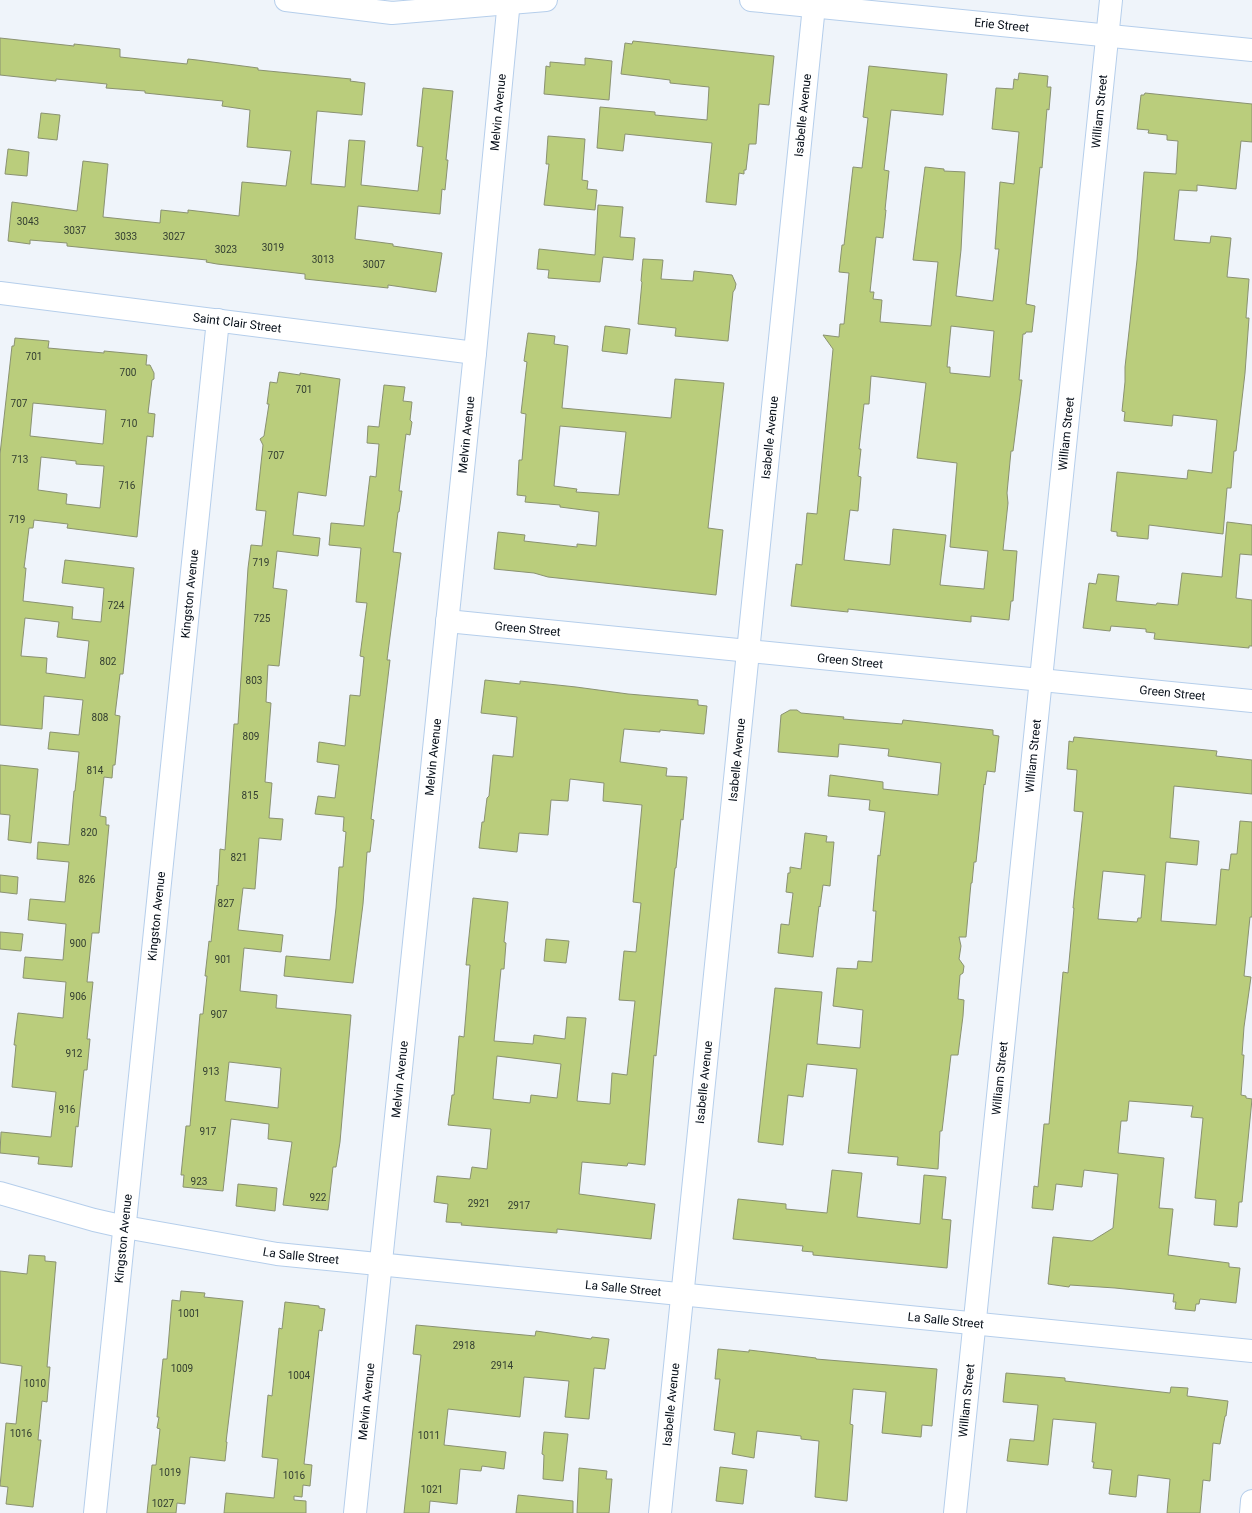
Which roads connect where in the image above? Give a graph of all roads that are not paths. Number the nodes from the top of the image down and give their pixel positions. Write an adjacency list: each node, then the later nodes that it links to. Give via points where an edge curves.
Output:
1 (286, 0): 5 (street, via 392,13)
2 (546, 0): 5 (street)
3 (750, 0): 6 (street, Erie Street)
4 (1111, 0): 7 (street, William Street)
5 (509, 2): 11 (street, Melvin Avenue)
6 (814, 6): 7 (street, Erie Street); 13 (street, Isabelle Avenue)
7 (1107, 36): 8 (street, Erie Street); 14 (street, William Street)
8 (1252, 50)
9 (0, 292): 10 (street, Saint Clair Street)
10 (218, 320): 11 (street, Saint Clair Street); 17 (street, Kingston Avenue)
11 (475, 353): 12 (street, Melvin Avenue)
12 (447, 621): 13 (street, Green Street); 18 (street, Melvin Avenue)
13 (748, 651): 14 (street, Green Street); 19 (street, Isabelle Avenue)
14 (1041, 680): 15 (street, Green Street); 20 (street, William Street)
15 (1252, 701)
16 (0, 1192): 17 (street, La Salle Street)
17 (125, 1227): 18 (street, La Salle Street, via 278,1254); 23 (street, Kingston Avenue)
18 (381, 1265): 19 (street, La Salle Street); 24 (street, Melvin Avenue)
19 (682, 1294): 20 (street, La Salle Street); 25 (street, Isabelle Avenue)
20 (974, 1323): 21 (street, La Salle Street); 26 (street, William Street)
21 (1252, 1351)
22 (1252, 1501): 27 (street)
23 (95, 1513)
24 (355, 1513)
25 (660, 1513)
26 (955, 1513)
27 (1251, 1513)

